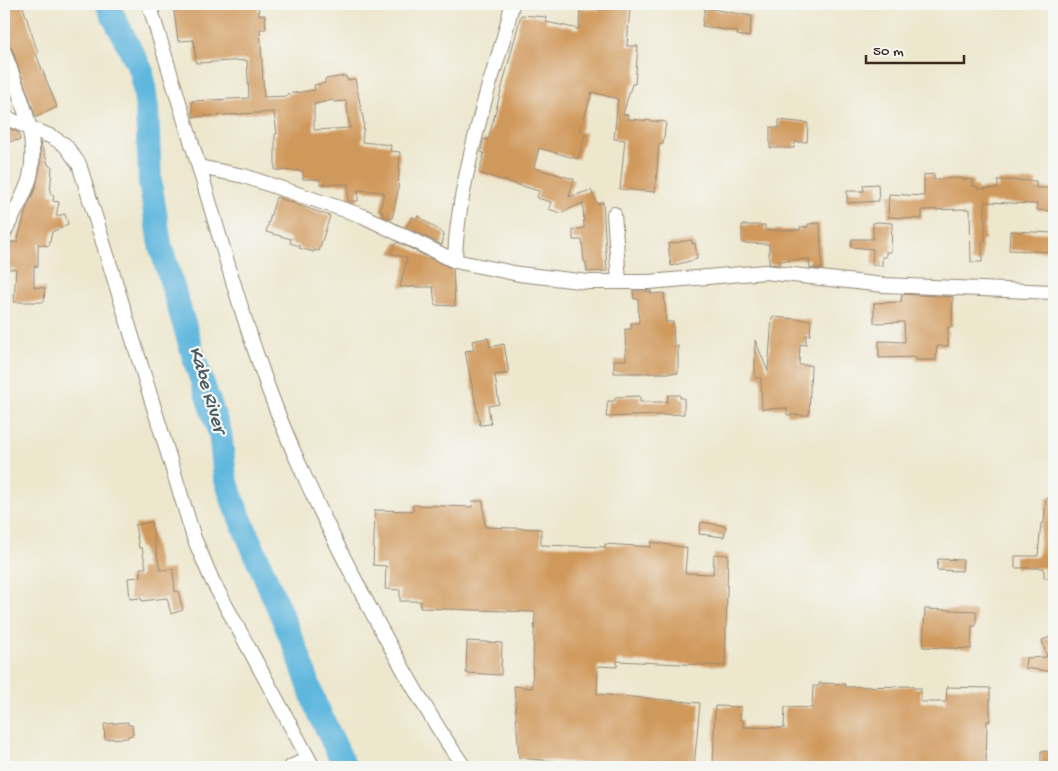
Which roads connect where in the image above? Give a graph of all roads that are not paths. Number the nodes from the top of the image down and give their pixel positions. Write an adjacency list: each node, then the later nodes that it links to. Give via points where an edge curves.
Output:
1 (149, 4): 6 (street)
2 (512, 4): 9 (street, via 486,94 470,166 456,235)
3 (4, 52): 5 (street)
4 (4, 117): 5 (street)
5 (30, 127): 8 (street, via 30,177); 12 (street, via 66,145 79,164 194,538 212,580)
6 (198, 167): 9 (street, via 244,176 363,216); 14 (street, via 258,360 295,458 379,626)
7 (614, 214): 10 (street)
8 (4, 233)
9 (455, 261): 10 (street, via 519,274 588,282)
10 (619, 281): 11 (street, via 649,282 765,272 884,284)
11 (1054, 292)
12 (310, 763): 13 (street)
13 (291, 767)
14 (464, 767)

